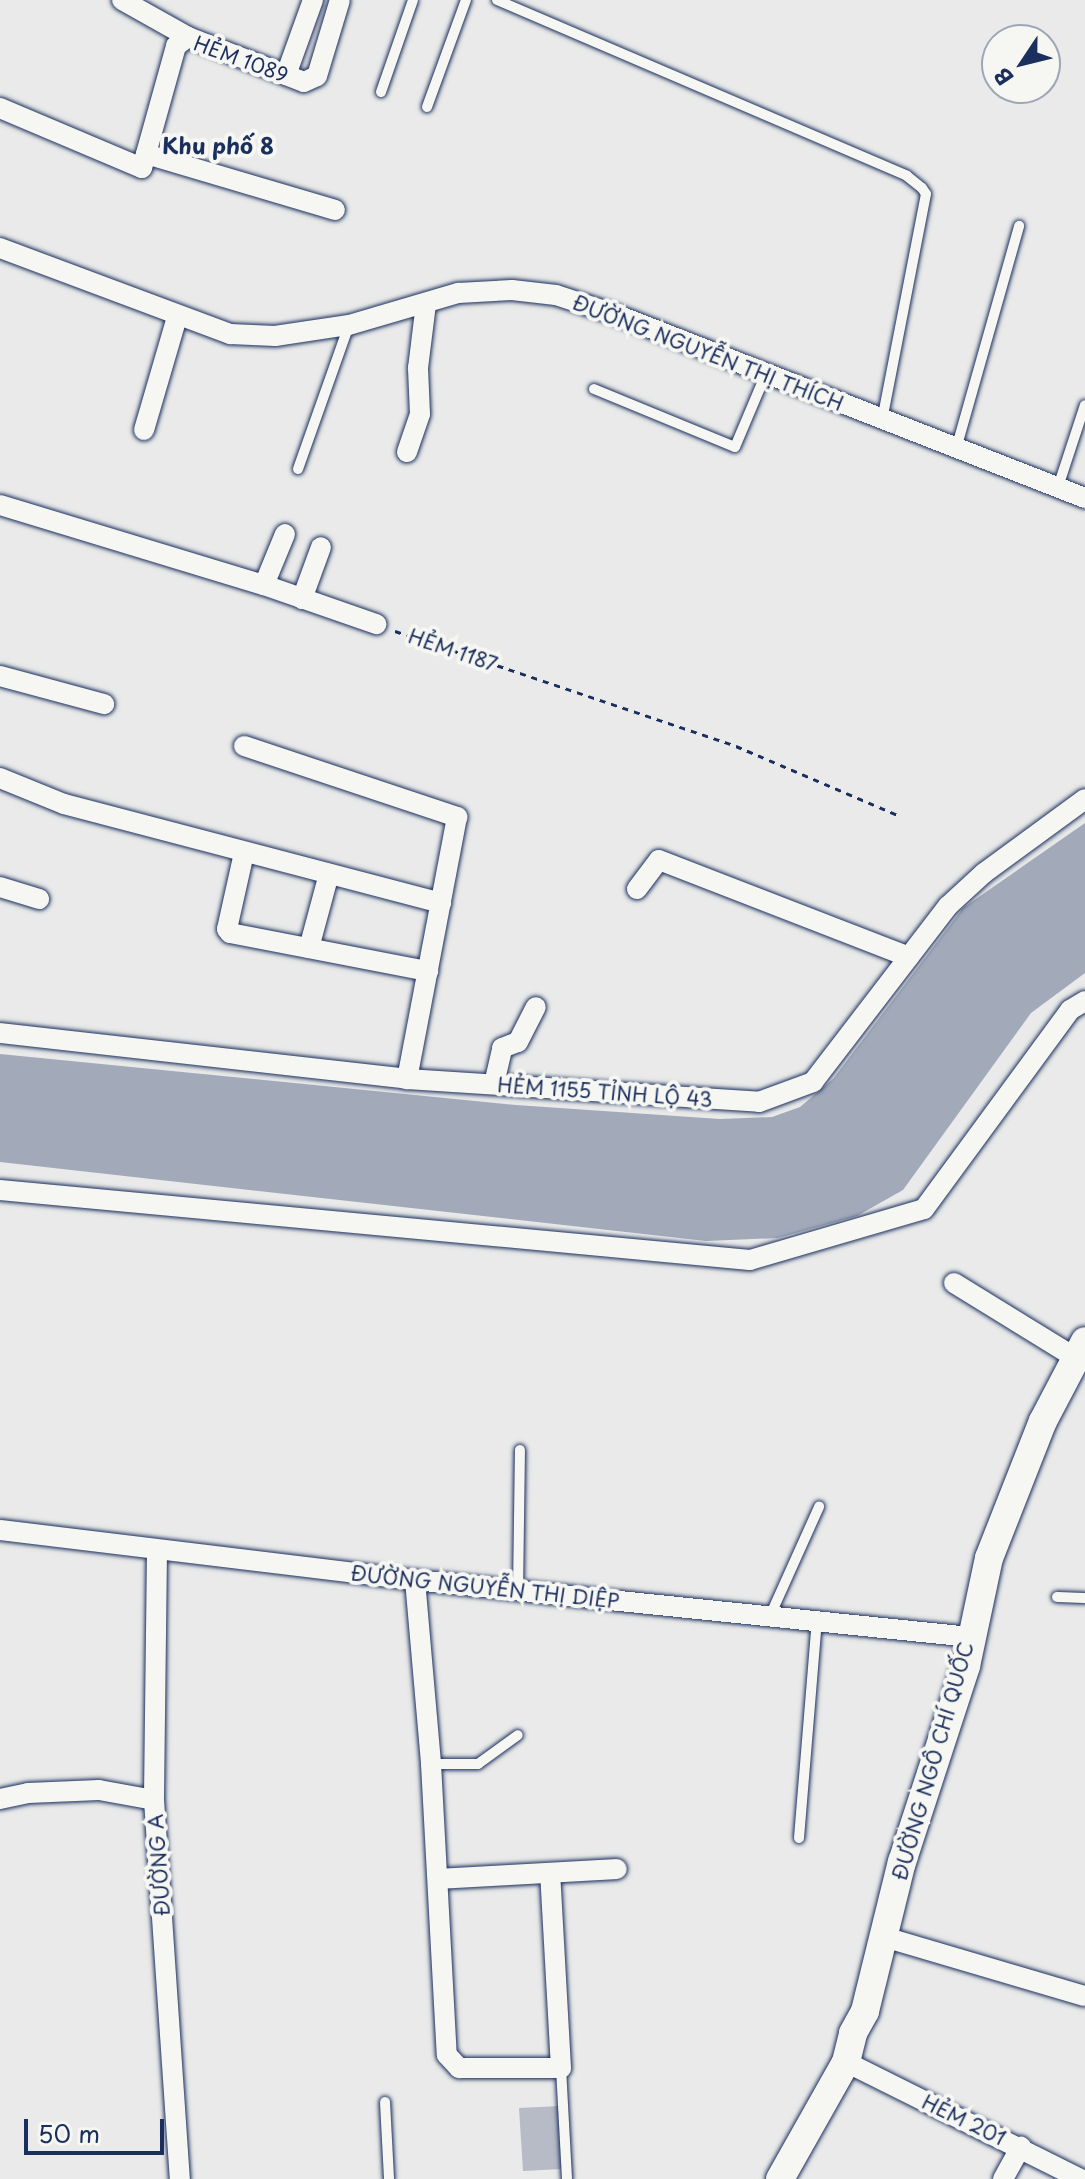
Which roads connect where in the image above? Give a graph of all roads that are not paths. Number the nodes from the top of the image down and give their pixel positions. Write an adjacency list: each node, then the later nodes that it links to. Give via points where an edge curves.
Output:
1 (122, 0): 7 (street)
2 (313, 0): 8 (street)
3 (340, 0): 8 (street, HẺM 1089, via 317,76 304,82)
4 (413, 0): 9 (lane)
5 (466, 0): 10 (lane)
6 (497, 0): 22 (lane, via 907,176 922,188 926,194)
7 (188, 37): 8 (street, HẺM 1089); 12 (street, HẺM 1089, via 176,46)
8 (286, 75)
9 (381, 92)
10 (427, 107)
11 (0, 108): 12 (street, via 142,168)
12 (146, 154): 13 (street)
13 (335, 210)
14 (1019, 226): 24 (lane)
15 (0, 248): 17 (street, ĐƯỜNG NGUYỄN THỊ THÍCH)
16 (426, 304): 18 (street, ĐƯỜNG NGUYỄN THỊ THÍCH); 19 (street, ĐƯỜNG NGUYỄN THỊ THÍCH, via 458,293 512,290 556,295); 25 (street, via 418,368 420,414)
17 (177, 317): 18 (street, ĐƯỜNG NGUYỄN THỊ THÍCH, via 230,334 275,336); 23 (street)
18 (349, 325): 26 (lane)
19 (765, 376): 20 (lane, via 735,447); 22 (street, ĐƯỜNG NGUYỄN THỊ THÍCH)
20 (594, 389)
21 (1085, 405): 27 (lane)
22 (882, 420): 24 (street, ĐƯỜNG NGUYỄN THỊ THÍCH)
23 (144, 430)
24 (956, 449): 27 (street, ĐƯỜNG NGUYỄN THỊ THÍCH)
25 (407, 452)
26 (298, 469)
27 (1058, 487): 28 (street, ĐƯỜNG NGUYỄN THỊ THÍCH)
28 (1085, 498)
29 (0, 505): 32 (street)
30 (285, 534): 32 (street)
31 (321, 547): 33 (street)
32 (264, 585): 33 (street)
33 (302, 599): 34 (street)
34 (376, 624)
35 (0, 676): 36 (street)
36 (104, 704)
37 (244, 746): 45 (street, via 457,817)
38 (0, 778): 40 (street, via 64,804)
39 (1085, 799): 47 (street, HẺM 1155 TỈNH LỘ 43, via 984,873 948,906)
40 (244, 853): 41 (street); 46 (street, via 227,929)
41 (329, 874): 45 (street); 46 (street)
42 (0, 887): 44 (street)
43 (637, 889): 47 (street, via 659,860)
44 (39, 899)
45 (441, 903): 48 (street)
46 (309, 948): 48 (street)
47 (909, 957): 53 (street, HẺM 1155 TỈNH LỘ 43, via 813,1082 759,1102)
48 (428, 971): 52 (street)
49 (1085, 1001): 54 (street, via 1070,1010 924,1209 750,1260)
50 (536, 1007): 53 (street, via 518,1042 502,1048)
51 (0, 1033): 52 (street, HẺM 1155 TỈNH LỘ 43)
52 (407, 1079): 53 (street, HẺM 1155 TỈNH LỘ 43)
53 (494, 1084)
54 (0, 1190)
55 (954, 1283): 56 (street)
56 (1080, 1349): 67 (main road, ĐƯỜNG NGÔ CHÍ QUỐC, via 1013,1491 989,1558)
57 (520, 1450): 62 (lane)
58 (819, 1507): 65 (lane)
59 (0, 1530): 60 (street, ĐƯỜNG NGUYỄN THỊ DIỆP)
60 (157, 1551): 61 (street, ĐƯỜNG NGUYỄN THỊ DIỆP); 71 (street, ĐƯỜNG A)
61 (415, 1580): 62 (street, ĐƯỜNG NGUYỄN THỊ DIỆP); 69 (street)
62 (518, 1591): 65 (street, ĐƯỜNG NGUYỄN THỊ DIỆP)
63 (1057, 1597): 64 (lane)
64 (1085, 1598)
65 (770, 1616): 66 (street, ĐƯỜNG NGUYỄN THỊ DIỆP)
66 (817, 1621): 67 (street, ĐƯỜNG NGUYỄN THỊ DIỆP); 72 (lane)
67 (970, 1637): 76 (main road, ĐƯỜNG NGÔ CHÍ QUỐC, via 966,1666 902,1862)
68 (518, 1735): 69 (lane, via 478,1764)
69 (431, 1764): 75 (street)
70 (0, 1799): 71 (street, via 99,1790)
71 (154, 1800): 82 (street, ĐƯỜNG A)
72 (799, 1838)
73 (617, 1869): 74 (street)
74 (550, 1873): 75 (street); 79 (street)
75 (438, 1879): 79 (street, via 447,2055 468,2070)
76 (884, 1937): 77 (street); 78 (main road, ĐƯỜNG NGÔ CHÍ QUỐC)
77 (1085, 1996)
78 (846, 2062): 81 (street, HẺM 201); 85 (main road, ĐƯỜNG NGÔ CHÍ QUỐC)
79 (561, 2068): 84 (lane)
80 (385, 2102): 83 (lane)
81 (1021, 2147): 86 (street); 87 (street, HẺM 201)
82 (180, 2179)
83 (389, 2179)
84 (567, 2179)
85 (780, 2179)
86 (1003, 2179)
87 (1081, 2179)

